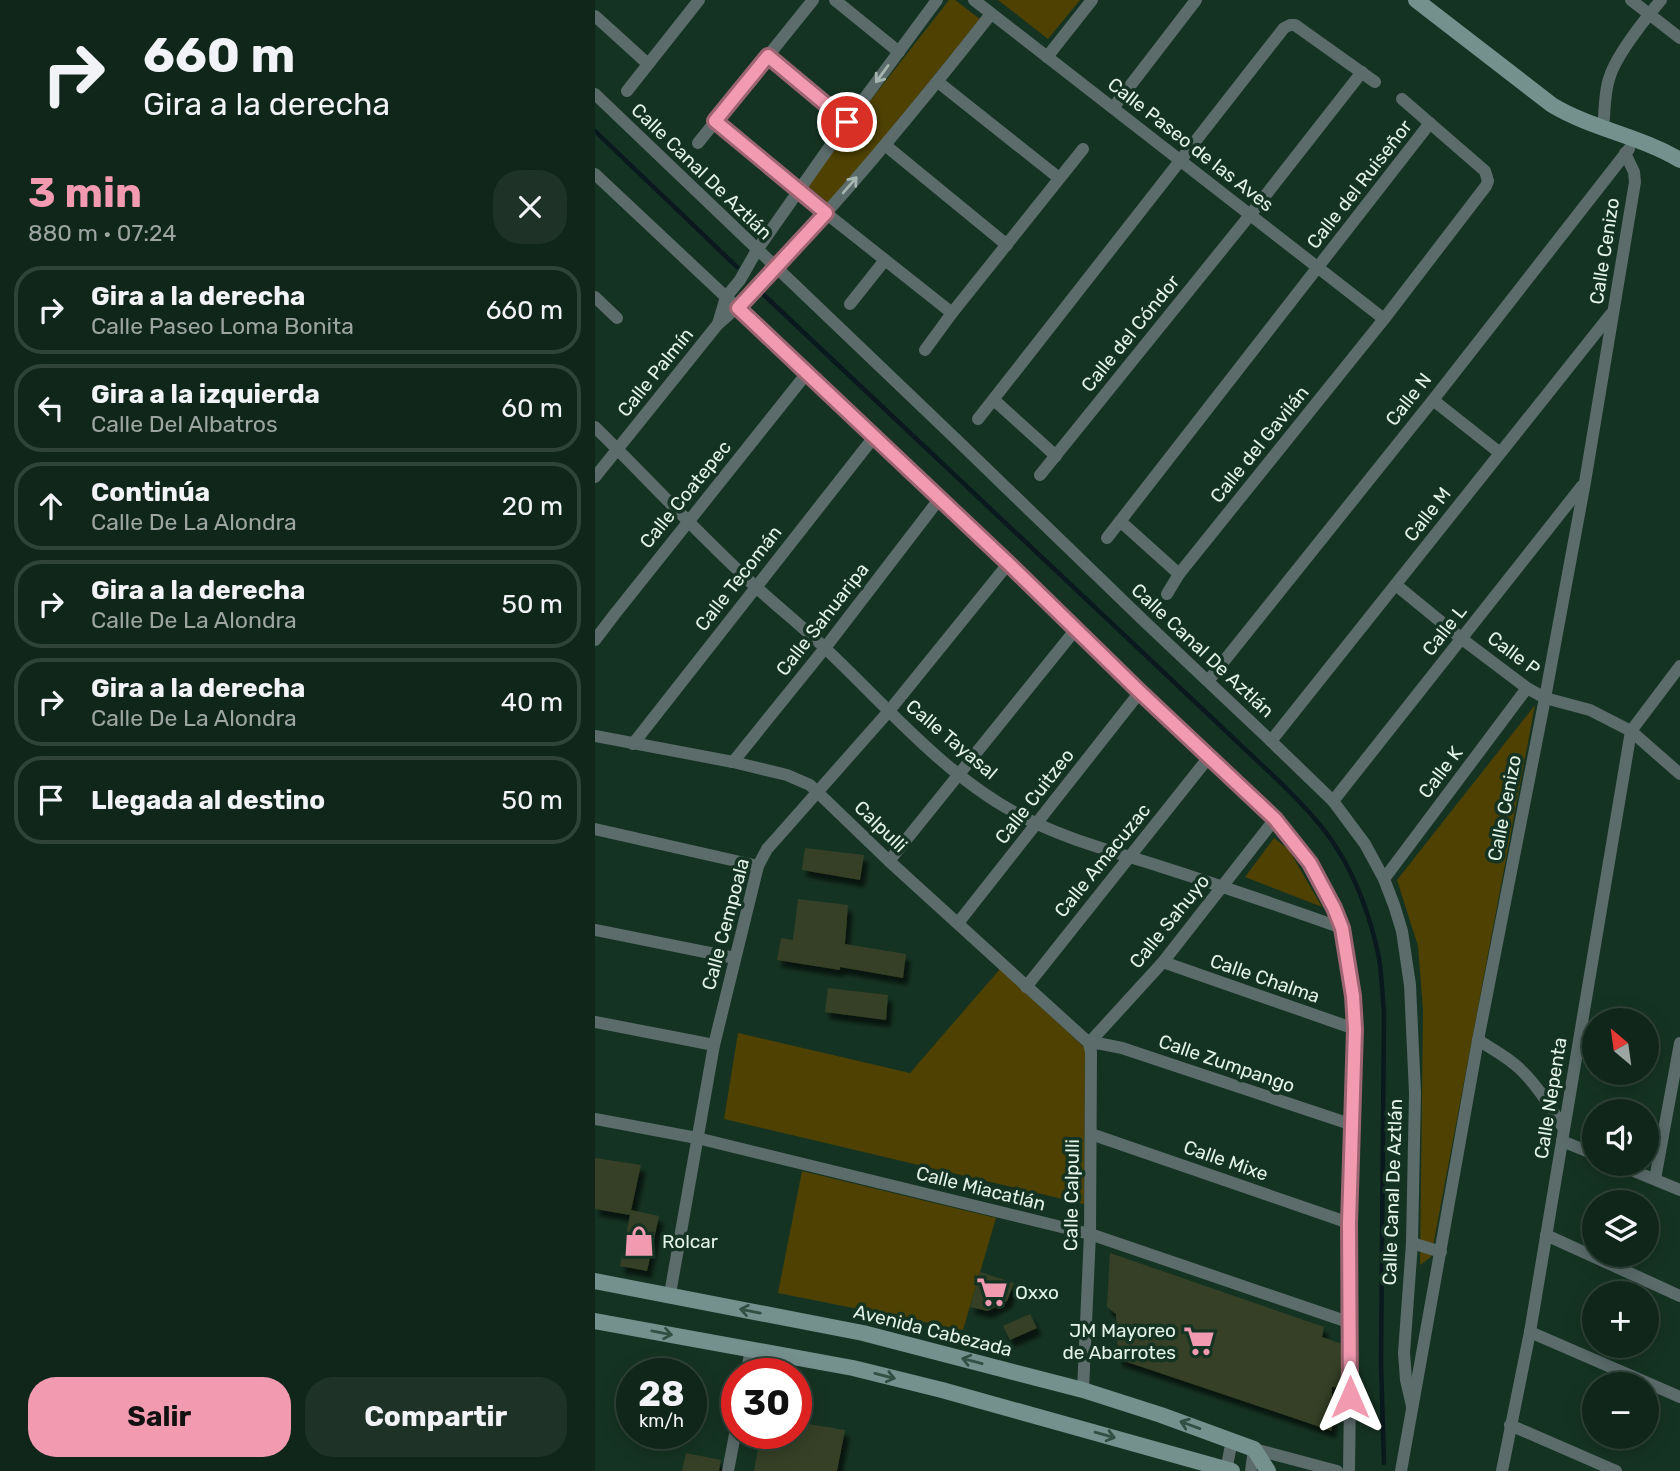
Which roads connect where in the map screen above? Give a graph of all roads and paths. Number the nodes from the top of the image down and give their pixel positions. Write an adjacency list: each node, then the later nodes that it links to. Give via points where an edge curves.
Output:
1 (699, 0): 18 (street)
2 (813, 0): 16 (street)
3 (835, 0): 15 (street)
4 (937, 0): 15 (street, Calle Palmín)
5 (974, 0): 11 (street, Calle Paseo de las Aves)
6 (1092, 0): 17 (street)
7 (1196, 0): 25 (street)
8 (1416, 0): 29 (main road, via 1552,105)
9 (1631, 0): 12 (street)
10 (1661, 0): 12 (street)
11 (991, 13): 17 (street, Calle Paseo de las Aves); 20 (street, Calle Palmín)
12 (1650, 14): 14 (street); 29 (street, via 1609,77)
13 (595, 16): 18 (street)
14 (1680, 38)
15 (899, 52): 27 (street, Calle Palmín, one-way to 27)
16 (768, 56): 26 (street); 27 (street)
17 (1047, 57): 25 (street, Calle Paseo de las Aves)
18 (648, 64): 22 (street)
19 (1362, 72): 21 (street); 36 (street, via 1290,25); 41 (street, Calle del Cóndor)
20 (938, 82): 32 (street, Calle Palmín); 38 (street)
21 (1375, 82)
22 (627, 91)
23 (595, 94): 43 (street, Calle Canal De Aztlán)
24 (1402, 99): 28 (street)
25 (1113, 108): 36 (street, Calle Paseo de las Aves)
26 (715, 121): 31 (street); 39 (street)
27 (847, 122): 39 (street, Calle Palmín)
28 (1430, 123): 46 (street, Calle del Ruiseñor); 54 (street, via 1485,171 1486,186)
29 (1603, 128): 30 (main road)
30 (1636, 140): 34 (street, Calle N); 35 (main road)
31 (698, 142)
32 (885, 145): 40 (street, Calle Palmín, one-way to 32); 42 (street)
33 (1083, 149): 38 (street)
34 (1625, 153): 51 (street, Calle Cenizo, via 1635,182); 59 (street, Calle N)
35 (1680, 160)
36 (1180, 161): 41 (street, Calle Paseo de las Aves); 58 (street)
37 (595, 174): 47 (street, Calle Canal De Aztlán)
38 (1059, 178): 42 (street)
39 (798, 191): 40 (street); 43 (street, Calle Palmín)
40 (826, 213): 44 (street); 45 (street, Calle Palmín)
41 (1250, 215): 46 (street, Calle Paseo de las Aves); 65 (street, Calle del Cóndor)
42 (1007, 245): 52 (street)
43 (757, 250): 45 (street, Calle Canal De Aztlán); 47 (street, Calle Palmín)
44 (885, 260): 48 (street); 52 (street)
45 (775, 267): 50 (street, Calle Palmín); 83 (street, Calle Canal De Aztlán)
46 (1318, 268): 54 (street, Calle Paseo de las Aves); 71 (street)
47 (726, 297): 50 (street, Calle Canal De Aztlán); 55 (street, Calle Palmín)
48 (850, 304)
49 (598, 305): 53 (street)
50 (738, 308): 55 (street, Calle Palmín); 57 (street, Calle Canal De Aztlán)
51 (1614, 311): 64 (street, Calle M); 68 (street, Calle Cenizo)
52 (952, 313): 56 (street)
53 (617, 318)
54 (1384, 319): 74 (street, Calle del Gavilán)
55 (718, 324): 63 (street, Calle Palmín)
56 (925, 349)
57 (807, 373): 62 (street, Calle Canal De Aztlán); 70 (street, Calle Coatepec)
58 (994, 400): 60 (street); 65 (street)
59 (1433, 400): 64 (street); 83 (street, Calle N)
60 (978, 419)
61 (595, 427): 63 (street, Calle Tayasal)
62 (874, 437): 69 (street, Calle Canal De Aztlán); 76 (street, Calle Tecomán)
63 (617, 449): 67 (street, Calle Palmín); 70 (street, Calle Tayasal)
64 (1500, 453): 75 (street, Calle M)
65 (1056, 456): 66 (street, Calle del Cóndor)
66 (1040, 475)
67 (595, 477)
68 (1585, 482): 79 (street, Calle L); 86 (street, Calle Cenizo)
69 (940, 498): 73 (street, Calle Canal De Aztlán); 81 (street, Calle Sahuaripa)
70 (689, 522): 76 (street, Calle Tayasal); 80 (street, Calle Coatepec)
71 (1120, 522): 72 (street); 74 (street)
72 (1107, 538)
73 (1009, 564): 78 (street, Calle Canal De Aztlán); 87 (street, Calle Cempoala)
74 (1179, 574): 77 (street, Calle del Gavilán)
75 (1396, 585): 79 (street, Calle P); 90 (street, Calle M)
76 (756, 587): 81 (street, Calle Tayasal); 91 (street, Calle Tecomán)
77 (1167, 594)
78 (1076, 629): 85 (street, Calle Canal De Aztlán); 94 (street)
79 (1462, 639): 84 (street, Calle P); 97 (street, Calle L)
80 (595, 640)
81 (825, 648): 87 (street, Calle Tayasal); 93 (street, Calle Sahuaripa)
82 (1680, 666): 88 (street)
83 (1208, 681): 90 (street, Calle Canal De Aztlán)
84 (1527, 688): 86 (street, Calle P); 104 (street, Calle K)
85 (1140, 692): 92 (street, Calle Canal De Aztlán); 99 (street, Calle Cuitzeo)
86 (1545, 698): 88 (street, Calle P, via 1590,710); 114 (street, Calle Cenizo)
87 (889, 711): 94 (street, Calle Tayasal); 96 (street, Calle Cempoala)
88 (1631, 731): 95 (street, Calle P); 121 (street, Calle Nepenta)
89 (595, 736): 91 (street, Calpulli)
90 (1271, 741): 97 (street, Calle Canal De Aztlán)
91 (633, 744): 93 (street, Calpulli)
92 (1209, 757): 98 (street, Calle Canal De Aztlán); 101 (street, Calle Amacuzac)
93 (733, 762): 96 (street, Calpulli, via 794,777)
94 (958, 774): 99 (street, Calle Tayasal); 102 (street)
95 (1680, 774)
96 (818, 791): 102 (street, Calpulli); 103 (street, Calle Cempoala, via 767,849)
97 (1333, 801): 104 (street, Calle Canal De Aztlán)
98 (1275, 819): 105 (street, Calle Sahuyo); 107 (street, Calle Canal De Aztlán, via 1310,863)
99 (1036, 825): 101 (street, Calle Tayasal); 106 (street, Calle Cuitzeo)
100 (595, 829): 103 (street)
101 (1130, 856): 105 (street, Calle Tayasal); 111 (street, Calle Amacuzac)
102 (889, 861): 106 (street, Calpulli)
103 (758, 866): 109 (street, Calle Cempoala)
104 (1384, 879): 130 (street, Calle Canal De Aztlán, via 1402,931 1410,985 1415,1093)
105 (1223, 886): 107 (street, Calle Tayasal); 110 (street, Calle Sahuyo)
106 (957, 923): 111 (street, Calpulli)
107 (1342, 928): 113 (street, Calle Canal De Aztlán)
108 (595, 930): 109 (street)
109 (735, 958): 117 (street, Calle Cempoala)
110 (1163, 962): 113 (street, Calle Chalma); 115 (street, Calle Sahuyo)
111 (1026, 987): 115 (street, Calpulli)
112 (595, 1022): 117 (street)
113 (1355, 1029): 119 (street, Calle Canal De Aztlán)
114 (1478, 1040): 121 (street, via 1521,1069 1542,1094); 131 (street, Calle Cenizo)
115 (1089, 1043): 119 (street, Calle Zumpango, via 1122,1048); 120 (street, Calle Calpulli)
116 (1680, 1043): 125 (street)
117 (714, 1045): 122 (street, Calle Cempoala)
118 (595, 1119): 122 (street, Calle Miacatlán)
119 (1353, 1125): 127 (street, Calle Canal De Aztlán)
120 (1091, 1134): 127 (street, Calle Mixe); 128 (street, Calle Calpulli)
121 (1563, 1135): 123 (street); 129 (street, Calle Nepenta)
122 (697, 1138): 128 (street, Calle Miacatlán); 133 (street, Calle Cempoala)
123 (1582, 1147)
124 (1646, 1176): 125 (street)
125 (1655, 1180): 126 (street)
126 (1680, 1190)
127 (1349, 1223): 136 (street, Calle Canal De Aztlán)
128 (1090, 1234): 136 (street, Calle Miacatlán); 140 (street, Calle Calpulli)
129 (1546, 1236): 134 (street); 137 (street, Calle Nepenta)
130 (1412, 1243): 131 (street); 142 (street, Calle Canal De Aztlán, via 1404,1353)
131 (1441, 1252): 142 (street, Calle Cenizo)
132 (595, 1281): 133 (main road, Avenida Cabezada)
133 (670, 1294): 140 (main road, Avenida Cabezada, one-way to 133, via 863,1333)
134 (1680, 1296)
135 (595, 1321): 138 (main road, one-way to 138)
136 (1350, 1323): 152 (street, Calle Canal De Aztlán)
137 (1530, 1332): 141 (street); 143 (street, Calle Nepenta)
138 (751, 1350): 139 (street); 148 (main road, one-way to 148, via 942,1390)
139 (749, 1358)
140 (1083, 1390): 144 (main road, Avenida Cabezada, one-way to 140)
141 (1680, 1397)
142 (1412, 1406): 153 (street, Calle Cenizo)
143 (1510, 1425): 154 (street, Calle Nepenta); 155 (street)
144 (1232, 1440): 146 (main road, Avenida Cabezada); 148 (street)
145 (732, 1449): 147 (street)
146 (1254, 1449): 149 (street); 150 (main road); 151 (street, Avenida Cabezada)
147 (728, 1471)
148 (1228, 1471)
149 (1251, 1471)
150 (1268, 1471)
151 (1336, 1471)
152 (1349, 1471)
153 (1401, 1471)
154 (1502, 1471)
155 (1616, 1471)

